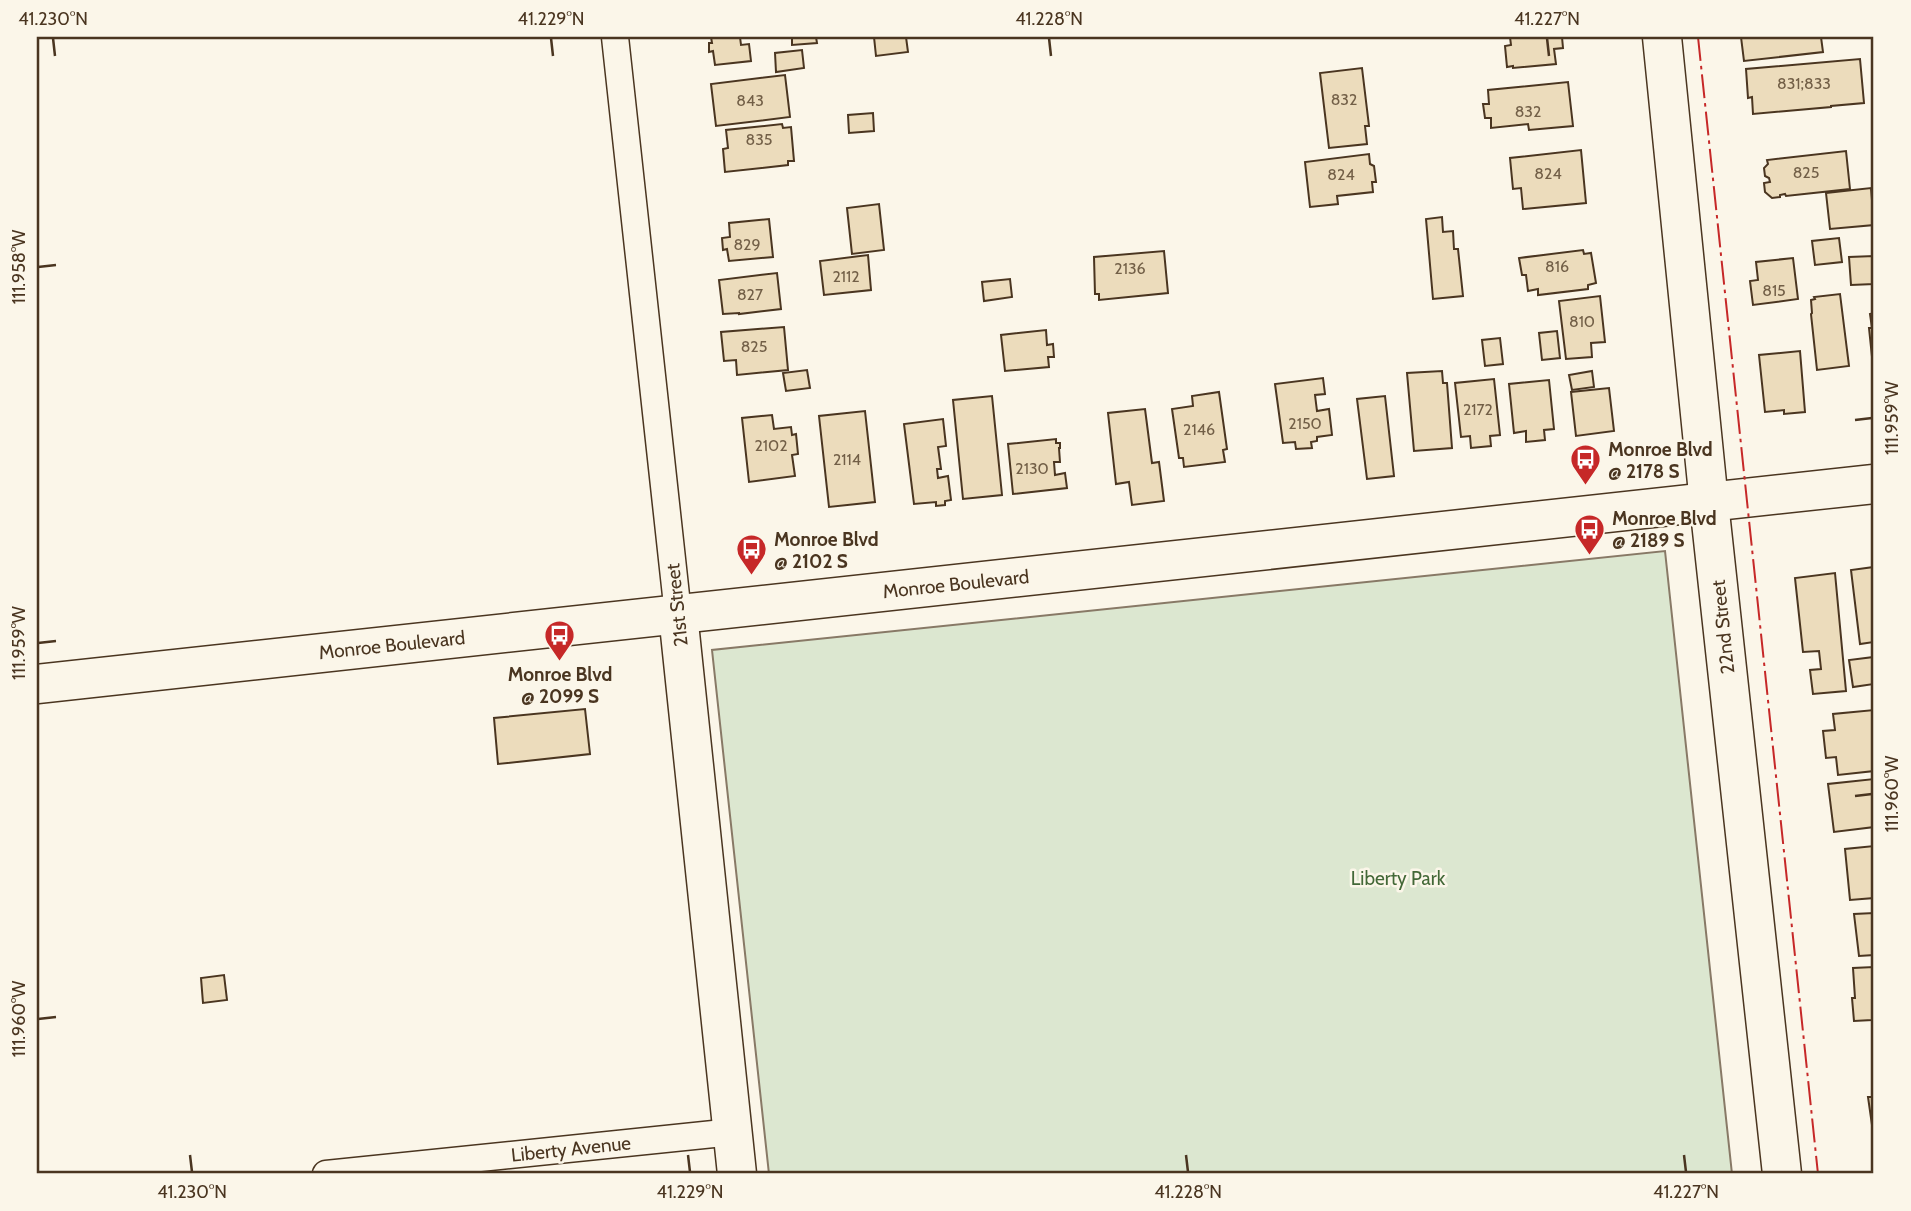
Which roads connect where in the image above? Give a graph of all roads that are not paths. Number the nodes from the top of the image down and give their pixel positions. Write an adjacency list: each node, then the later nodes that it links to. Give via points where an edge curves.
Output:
1 (615, 37): 5 (street, 21st Street)
2 (1662, 37): 4 (street, 22nd Street)
3 (1874, 484): 4 (street, Monroe Boulevard)
4 (1709, 503): 5 (street, Monroe Boulevard); 10 (street, 22nd Street)
5 (678, 614): 6 (street, Monroe Boulevard); 7 (street, 21st Street)
6 (37, 684)
7 (733, 1132): 8 (street, Liberty Avenue); 9 (street, 21st Street)
8 (326, 1174)
9 (737, 1174)
10 (1782, 1174)

